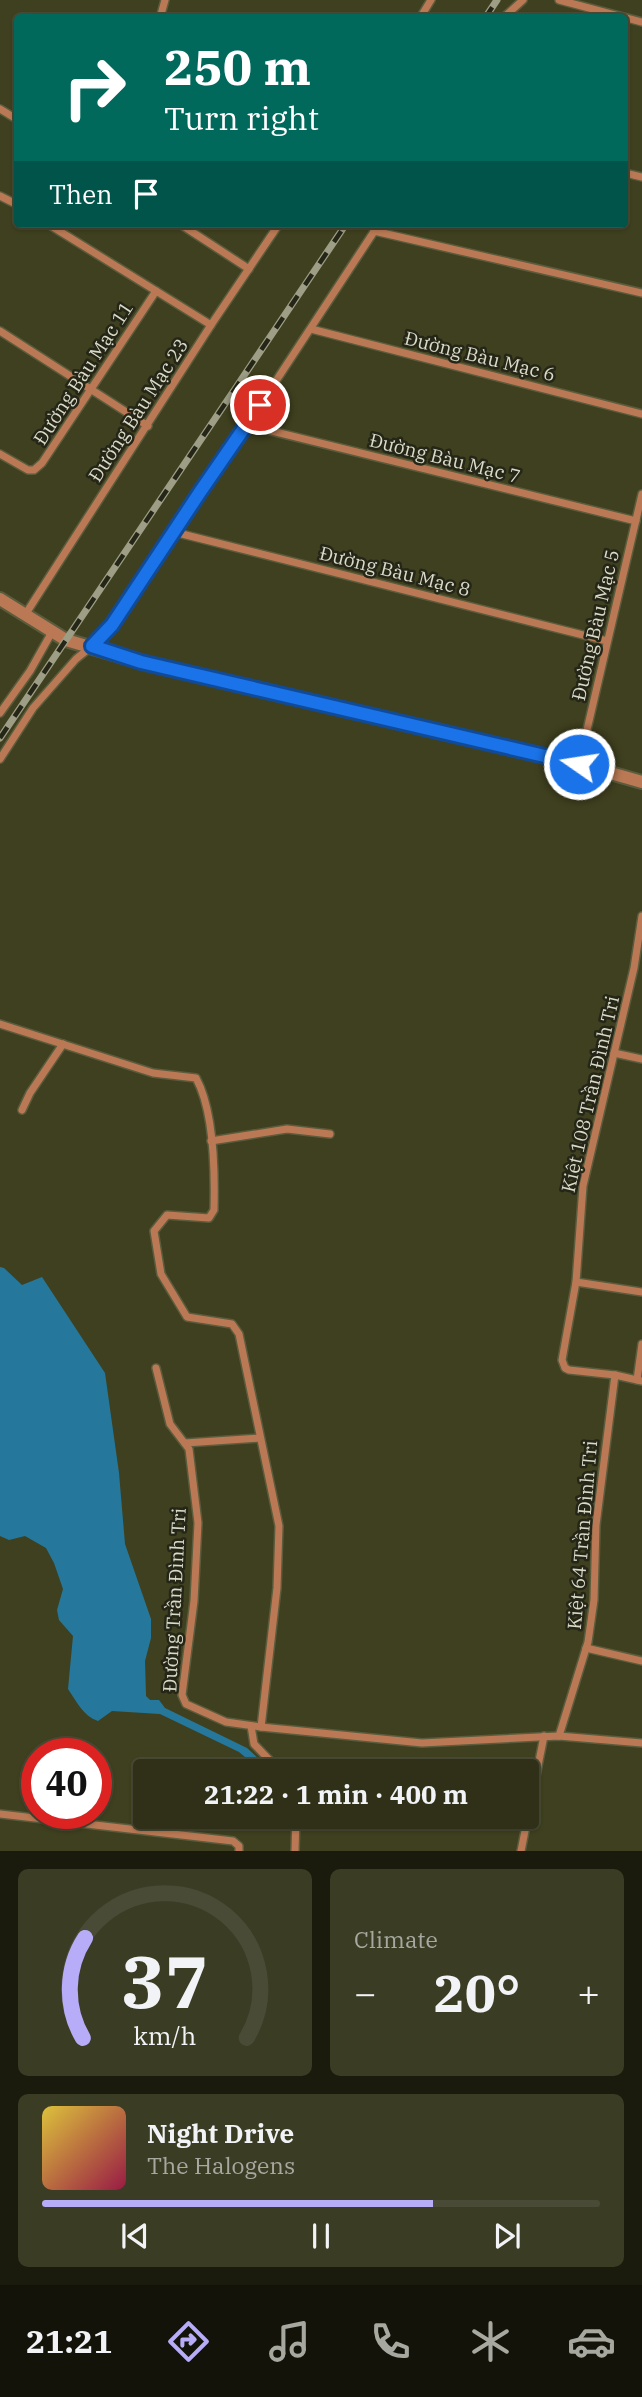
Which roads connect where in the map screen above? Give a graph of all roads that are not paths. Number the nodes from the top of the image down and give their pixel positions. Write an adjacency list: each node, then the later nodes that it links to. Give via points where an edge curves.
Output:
1 (523, 0): 3 (street)
2 (559, 0): 4 (street)
3 (507, 14)
4 (612, 14)
5 (54, 228): 11 (street)
6 (186, 228): 10 (street)
7 (276, 228): 10 (street, Đường Bàu Mạc 23)
8 (375, 228): 14 (street)
9 (380, 228): 12 (street)
10 (249, 269): 13 (street, Đường Bàu Mạc 23)
11 (156, 291): 13 (street); 16 (street, Đường Bàu Mạc 11)
12 (642, 293)
13 (211, 325): 19 (street, Đường Bàu Mạc 23)
14 (311, 328): 17 (street, Đường Bàu Mạc 6); 18 (street)
15 (0, 331): 16 (street)
16 (91, 389): 19 (street); 20 (street, Đường Bàu Mạc 11, via 34,470)
17 (642, 414)
18 (247, 425): 22 (street, Đường Bàu Mạc 7); 23 (street)
19 (148, 426): 25 (street, Đường Bàu Mạc 23)
20 (0, 454)
21 (642, 494): 22 (street, Đường Bàu Mạc 5)
22 (636, 521): 27 (street, Đường Bàu Mạc 5)
23 (174, 532): 27 (street, Đường Bàu Mạc 8); 28 (street, via 112,625)
24 (0, 599): 25 (street)
25 (25, 615): 26 (street)
26 (52, 632): 28 (street); 29 (street)
27 (607, 641): 31 (street, Đường Bàu Mạc 5)
28 (92, 646): 30 (street, via 33,708); 31 (street, via 141,662)
29 (0, 713)
30 (0, 759)
31 (579, 764): 32 (street)
32 (642, 782)
33 (642, 916): 34 (street, Kiệt 108 Trần Đình Tri)
34 (634, 968): 35 (street); 38 (street, Kiệt 108 Trần Đình Tri)
35 (642, 972)
36 (0, 1024): 37 (street)
37 (64, 1044): 40 (street); 42 (street, via 153,1073 196,1078 208,1106)
38 (614, 1053): 39 (street); 43 (street, Kiệt 108 Trần Đình Tri, via 583,1186)
39 (642, 1059)
40 (22, 1110)
41 (330, 1134): 42 (street, via 287,1129)
42 (211, 1141): 49 (street, via 214,1210 209,1218 167,1216 154,1231 161,1274 187,1317 232,1324 239,1334)
43 (576, 1282): 44 (street); 47 (street, Kiệt 108 Trần Đình Tri, via 562,1360 565,1368)
44 (642, 1292)
45 (642, 1345): 48 (street)
46 (156, 1368): 50 (street, Đường Trần Đình Tri, via 170,1424)
47 (615, 1375): 48 (street, Kiệt 108 Trần Đình Tri); 51 (street, Kiệt 64 Trần Đình Tri)
48 (639, 1381)
49 (260, 1438): 50 (street); 54 (street, via 279,1525)
50 (185, 1443): 53 (street, Đường Trần Đình Tri, via 198,1523 182,1695 190,1707 226,1722)
51 (586, 1647): 52 (street); 56 (street, Kiệt 64 Trần Đình Tri)
52 (642, 1661)
53 (251, 1726): 54 (street, Đường Trần Đình Tri); 58 (street, via 254,1744)
54 (261, 1727): 55 (street, Đường Trần Đình Tri, via 422,1743)
55 (544, 1736): 56 (street); 63 (street)
56 (559, 1736): 57 (street)
57 (642, 1743)
58 (268, 1759)
59 (0, 1814): 61 (street, via 233,1841)
60 (296, 1829): 62 (street)
61 (239, 1851)
62 (295, 1851)
63 (520, 1851)

